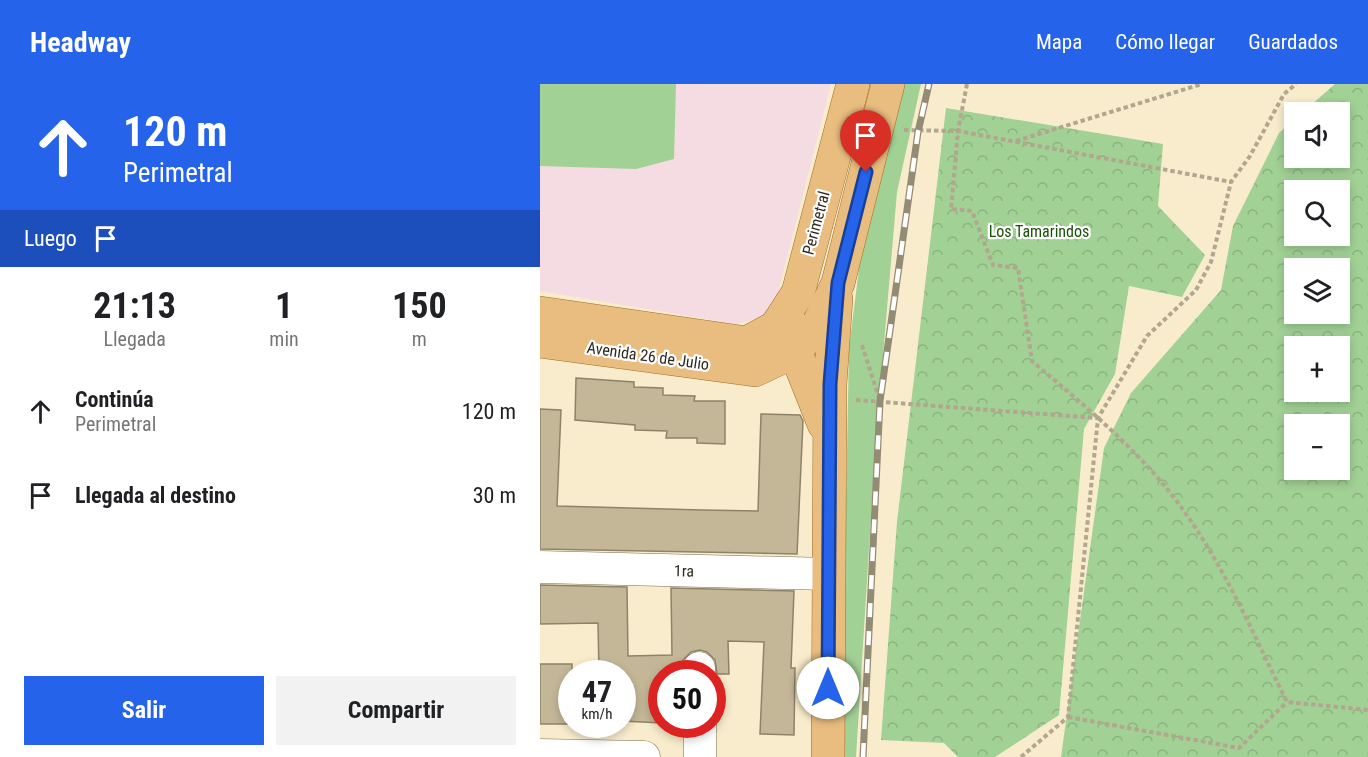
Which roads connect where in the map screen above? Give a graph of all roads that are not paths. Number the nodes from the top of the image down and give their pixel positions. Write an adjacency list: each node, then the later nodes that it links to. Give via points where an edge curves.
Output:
1 (853, 84): 7 (main road, Perimetral, via 798,293)
2 (888, 84): 3 (main road)
3 (838, 283): 7 (main road); 7 (main road, via 819,324)
4 (540, 312): 6 (main road, Avenida 26 de Julio)
5 (540, 341): 6 (main road, Avenida 26 de Julio)
6 (751, 357): 7 (main road); 7 (main road, Avenida 26 de Julio)
7 (807, 367): 9 (main road, via 830,440)
8 (540, 567): 9 (street, 1ra)
9 (829, 574): 15 (main road)
10 (700, 738): 14 (street)
11 (540, 755): 12 (street)
12 (600, 757): 13 (street)
13 (644, 757)
14 (700, 757)
15 (828, 757)

